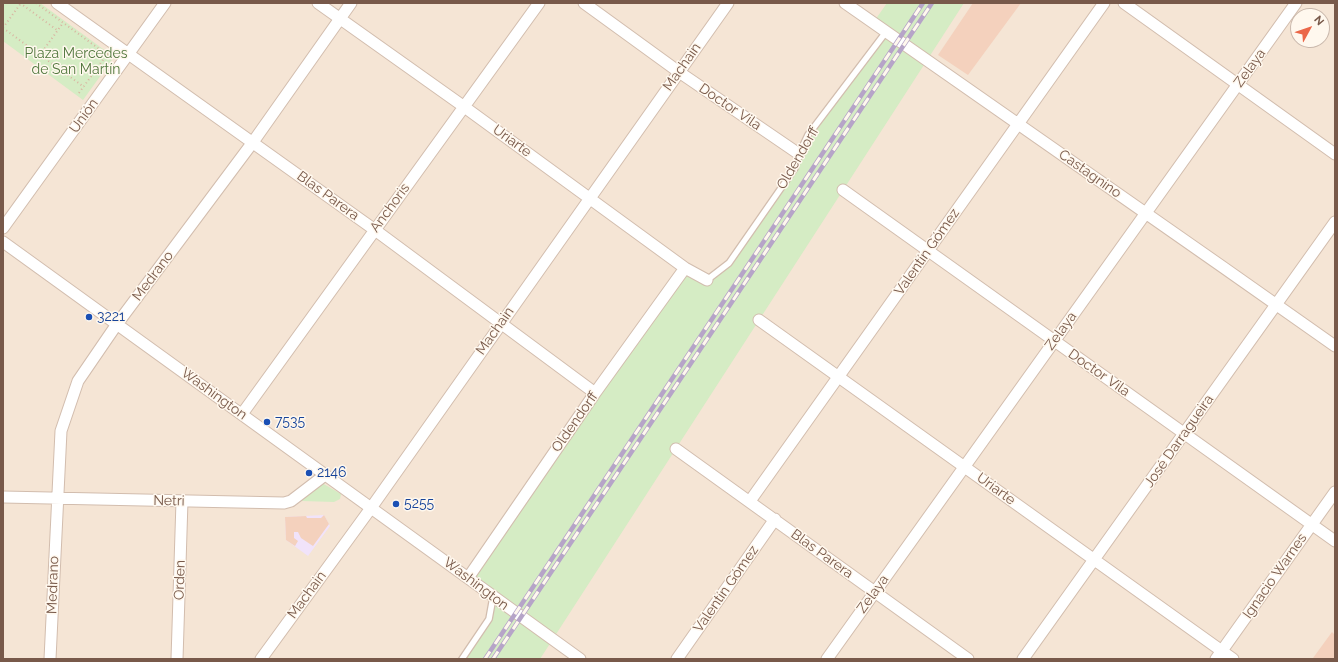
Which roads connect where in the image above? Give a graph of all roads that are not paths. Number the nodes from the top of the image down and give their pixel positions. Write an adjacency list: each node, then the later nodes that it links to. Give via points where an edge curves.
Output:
1 (57, 3): 14 (street, Blas Parera)
2 (165, 3): 14 (street, Unión)
3 (318, 3): 12 (street, Uriarte)
4 (351, 3): 12 (street, Medrano)
5 (539, 3): 17 (street, Anchoris)
6 (584, 3): 15 (street, Doctor Vila)
7 (728, 3): 15 (street, Machain)
8 (845, 3): 13 (street, Castagnino)
9 (1104, 3): 18 (street, Valentín Gómez)
10 (1124, 3): 16 (street)
11 (1296, 3): 16 (street, Zelaya)
12 (340, 19): 17 (street, Uriarte); 19 (street, Medrano)
13 (886, 32): 18 (street, Castagnino); 20 (lane, Oldendorff, via 808,135)
14 (128, 54): 19 (street, Blas Parera); 26 (street, Unión)
15 (679, 72): 20 (street, Doctor Vila); 23 (street, Machain)
16 (1238, 84): 21 (street); 24 (street, Zelaya)
17 (464, 106): 23 (street, Uriarte); 27 (street, Anchoris)
18 (1019, 123): 24 (street, Castagnino); 29 (street, Valentín Gómez)
19 (253, 142): 27 (street, Blas Parera); 35 (street, Medrano)
20 (799, 154): 31 (lane, Oldendorff, via 795,168 729,263)
21 (1335, 154)
22 (843, 190): 29 (street, Doctor Vila)
23 (589, 198): 30 (street, Uriarte); 34 (street, Machain)
24 (1146, 213): 32 (street, Castagnino); 36 (street, Zelaya)
25 (1335, 222): 32 (street, José Darragueira)
26 (3, 228)
27 (375, 230): 34 (street, Blas Parera); 40 (street, Anchoris)
28 (3, 242): 35 (street, Washington)
29 (928, 251): 36 (street, Doctor Vila); 38 (street, Valentín Gómez)
30 (685, 268): 31 (street, Uriarte); 39 (street, Oldendorff)
31 (707, 280)
32 (1276, 305): 37 (street, Castagnino); 41 (street, José Darragueira)
33 (759, 320): 38 (street, Uriarte)
34 (501, 322): 39 (street, Blas Parera); 50 (street, Machain)
35 (117, 324): 40 (street, Washington); 47 (street, Medrano, via 78,381 61,431)
36 (1054, 341): 41 (street, Doctor Vila); 43 (street, Zelaya)
37 (1335, 346)
38 (838, 376): 43 (street, Uriarte); 49 (street, Valentín Gómez)
39 (596, 393): 55 (street, Oldendorff)
40 (242, 414): 44 (street, Washington)
41 (1184, 434): 52 (street, Doctor Vila); 54 (street, José Darragueira)
42 (676, 449): 49 (street, Blas Parera)
43 (964, 467): 54 (street, Uriarte); 56 (street, Zelaya)
44 (325, 475): 48 (street, Netri, via 291,501 284,503); 50 (street, Washington)
45 (1335, 492): 52 (street, Ignacio Warnes)
46 (3, 497): 47 (street, Netri)
47 (57, 498): 48 (street, Netri); 59 (street, Medrano)
48 (182, 501): 60 (street, Orden)
49 (750, 501): 51 (street, Blas Parera)
50 (371, 508): 55 (street, Washington); 61 (street, Machain)
51 (775, 519): 56 (street, Blas Parera); 64 (street, Valentín Gómez)
52 (1312, 525): 53 (street, Doctor Vila); 58 (street, Ignacio Warnes)
53 (1335, 541)
54 (1094, 560): 58 (street, Uriarte); 67 (street, José Darragueira)
55 (468, 578): 57 (street, Washington)
56 (875, 592): 65 (street, Zelaya); 66 (street, Blas Parera)
57 (493, 597): 62 (lane, via 489,619); 63 (street, Washington)
58 (1219, 655): 68 (street, Uriarte)
59 (50, 659)
60 (177, 659)
61 (261, 659)
62 (462, 659)
63 (580, 659)
64 (677, 659)
65 (827, 659)
66 (968, 659)
67 (1023, 659)
68 (1232, 659)

